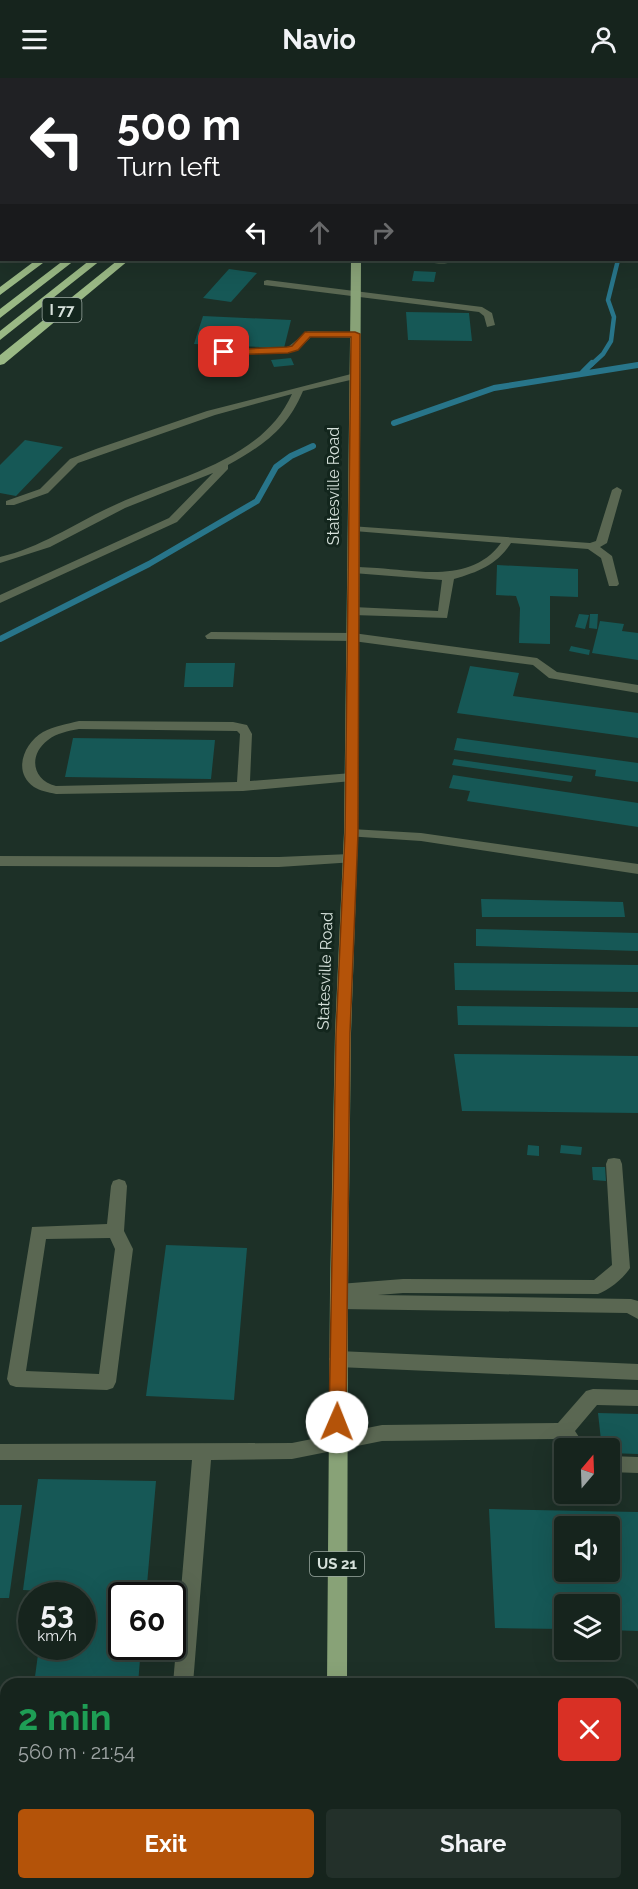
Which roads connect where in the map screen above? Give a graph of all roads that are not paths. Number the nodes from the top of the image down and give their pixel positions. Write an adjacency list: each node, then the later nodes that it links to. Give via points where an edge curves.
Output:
1 (41, 261): 7 (highway)
2 (69, 261): 9 (highway, I 77)
3 (95, 261): 12 (highway, I 77)
4 (123, 261): 14 (highway, I 77)
5 (356, 261): 8 (main road, Statesville Road / US 21)
6 (267, 283): 8 (lane)
7 (0, 292)
8 (356, 296): 10 (lane, via 482,310 489,315); 11 (main road, Statesville Road / US 21)
9 (0, 315)
10 (490, 326)
11 (355, 334): 13 (lane, via 308,334 288,350); 15 (main road, Statesville Road / US 21)
12 (0, 337)
13 (224, 352)
14 (0, 361)
15 (355, 376): 16 (lane); 20 (main road, Statesville Road / US 21)
16 (299, 389): 17 (lane, via 285,418); 19 (lane, via 211,413 74,461 44,491)
17 (228, 462): 23 (lane); 27 (lane, via 172,520)
18 (617, 490): 22 (lane, via 601,543)
19 (10, 503)
20 (354, 528): 21 (lane); 24 (main road, Statesville Road / US 21)
21 (508, 540): 22 (lane); 25 (lane, via 500,555 483,566)
22 (591, 546): 26 (lane, via 606,556)
23 (4, 560)
24 (354, 570): 25 (lane); 28 (main road, Statesville Road / US 21)
25 (448, 578): 28 (lane, via 443,615)
26 (613, 584)
27 (0, 599)
28 (353, 611): 30 (main road, Statesville Road / US 21)
29 (211, 636): 30 (lane)
30 (353, 637): 31 (lane, via 537,662 554,675); 32 (main road, Statesville Road / US 21)
31 (638, 689)
32 (352, 777): 33 (lane); 34 (main road, Statesville Road / US 21)
33 (243, 787): 33 (lane, via 56,790 42,788 28,773 31,755 40,740 56,730 79,725 232,726 242,728 246,734)
34 (351, 833): 35 (main road, Statesville Road / US 21); 37 (lane, via 421,837)
35 (351, 859): 36 (lane); 41 (main road, Statesville Road / US 21, via 343,1033)
36 (0, 861)
37 (638, 869)
38 (614, 1164): 41 (lane, via 621,1268 598,1287 403,1286)
39 (119, 1186): 40 (lane)
40 (115, 1231): 40 (lane, via 38,1232 16,1379 107,1382 124,1249)
41 (339, 1297): 42 (lane, via 631,1306); 43 (main road, Statesville Road / US 21)
42 (638, 1312)
43 (338, 1359): 44 (lane); 48 (main road, Statesville Road / US 21)
44 (638, 1372)
45 (638, 1398): 46 (lane, via 593,1397)
46 (563, 1431): 47 (lane); 48 (lane, via 382,1433)
47 (569, 1438)
48 (337, 1443): 49 (lane, via 292,1451); 54 (main road, Statesville Road / US 21)
49 (202, 1451): 50 (lane); 53 (lane)
50 (0, 1452)
51 (620, 1465): 52 (lane)
52 (638, 1466)
53 (183, 1678)
54 (337, 1678)

